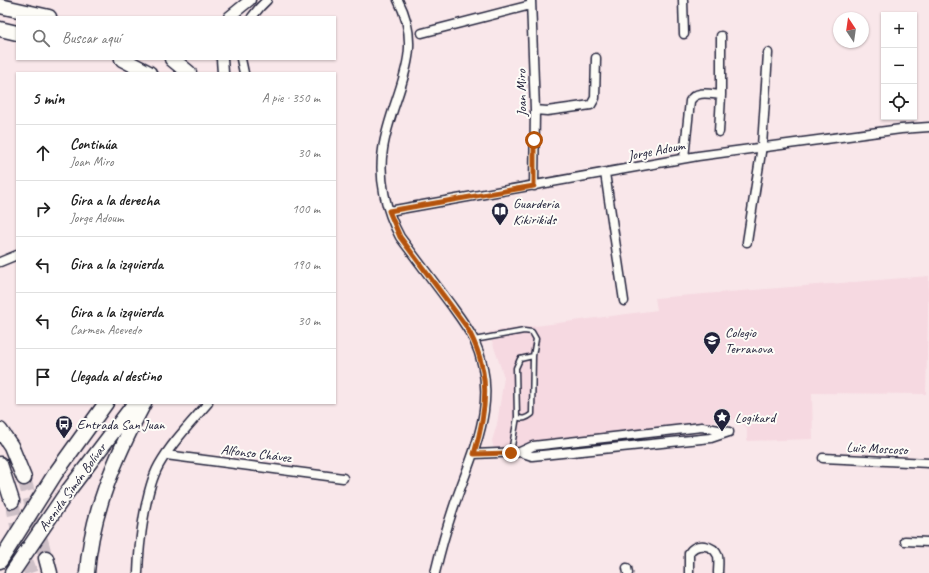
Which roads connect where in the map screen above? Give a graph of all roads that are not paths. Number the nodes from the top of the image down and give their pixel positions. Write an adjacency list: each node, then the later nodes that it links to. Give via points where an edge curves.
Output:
1 (251, 0): 7 (street); 9 (street)
2 (267, 0): 7 (street)
3 (398, 0): 34 (street, via 407,25 410,52 383,149 382,179)
4 (683, 0): 14 (street)
5 (531, 3): 13 (street); 27 (street, Joan Miro)
6 (0, 6): 8 (highway)
7 (260, 7): 10 (street)
8 (45, 16)
9 (232, 16)
10 (253, 16)
11 (0, 29): 12 (highway)
12 (16, 33)
13 (422, 33)
14 (684, 34)
15 (721, 36): 26 (street)
16 (768, 53): 30 (street)
17 (596, 58): 27 (street, via 595,98 591,105 547,111)
18 (124, 60): 22 (highway)
19 (173, 60): 23 (highway)
20 (222, 60): 24 (street)
21 (241, 60): 25 (street)
22 (147, 72)
23 (188, 72)
24 (223, 72)
25 (244, 72)
26 (721, 95): 29 (street); 31 (street, via 700,94 692,97)
27 (535, 110): 33 (street, Joan Miro)
28 (929, 127): 30 (street, Jorge Adoum)
29 (719, 132)
30 (762, 146): 31 (street, Jorge Adoum); 35 (street)
31 (684, 158): 32 (street, Jorge Adoum)
32 (605, 173): 33 (street, Jorge Adoum); 38 (street)
33 (534, 186): 34 (street, Jorge Adoum)
34 (389, 211): 39 (street, via 400,237)
35 (747, 242)
36 (16, 255): 37 (street)
37 (0, 262)
38 (624, 301)
39 (474, 340): 40 (lane, via 529,330 536,339); 50 (street, via 482,366 485,403 482,427)
40 (533, 356): 45 (lane, via 524,357 517,363); 45 (lane, via 532,414 524,419)
41 (105, 404): 58 (highway, Avenida Simón Bolívar, via 55,474)
42 (134, 404): 65 (highway, Avenida Simón Bolívar, via 65,494)
43 (143, 404): 67 (highway, via 104,493 94,525)
44 (207, 404): 51 (street)
45 (516, 418): 49 (lane)
46 (0, 430): 55 (highway, via 11,446)
47 (614, 437): 48 (street); 48 (street, via 702,427 729,432 710,438); 49 (street, via 533,446)
48 (616, 448): 49 (street, via 532,456)
49 (515, 452): 50 (street)
50 (474, 454): 70 (street, via 453,509)
51 (166, 455): 56 (street, Alfonso Chávez); 62 (street, via 152,481)
52 (823, 458): 53 (street, Luis Moscoso)
53 (929, 463)
54 (0, 464): 57 (highway)
55 (24, 478)
56 (343, 478)
57 (12, 501)
58 (17, 536): 61 (highway); 64 (highway, Avenida Simón Bolívar)
59 (905, 541): 60 (street)
60 (929, 542)
61 (0, 547)
62 (140, 553): 68 (street); 69 (street)
63 (46, 558): 66 (highway)
64 (0, 561)
65 (12, 573)
66 (50, 573)
67 (87, 573)
68 (138, 573)
69 (144, 573)
70 (435, 573)
71 (689, 573): 72 (street, via 689,553 694,547 704,545 716,552 719,562)
72 (718, 573)

